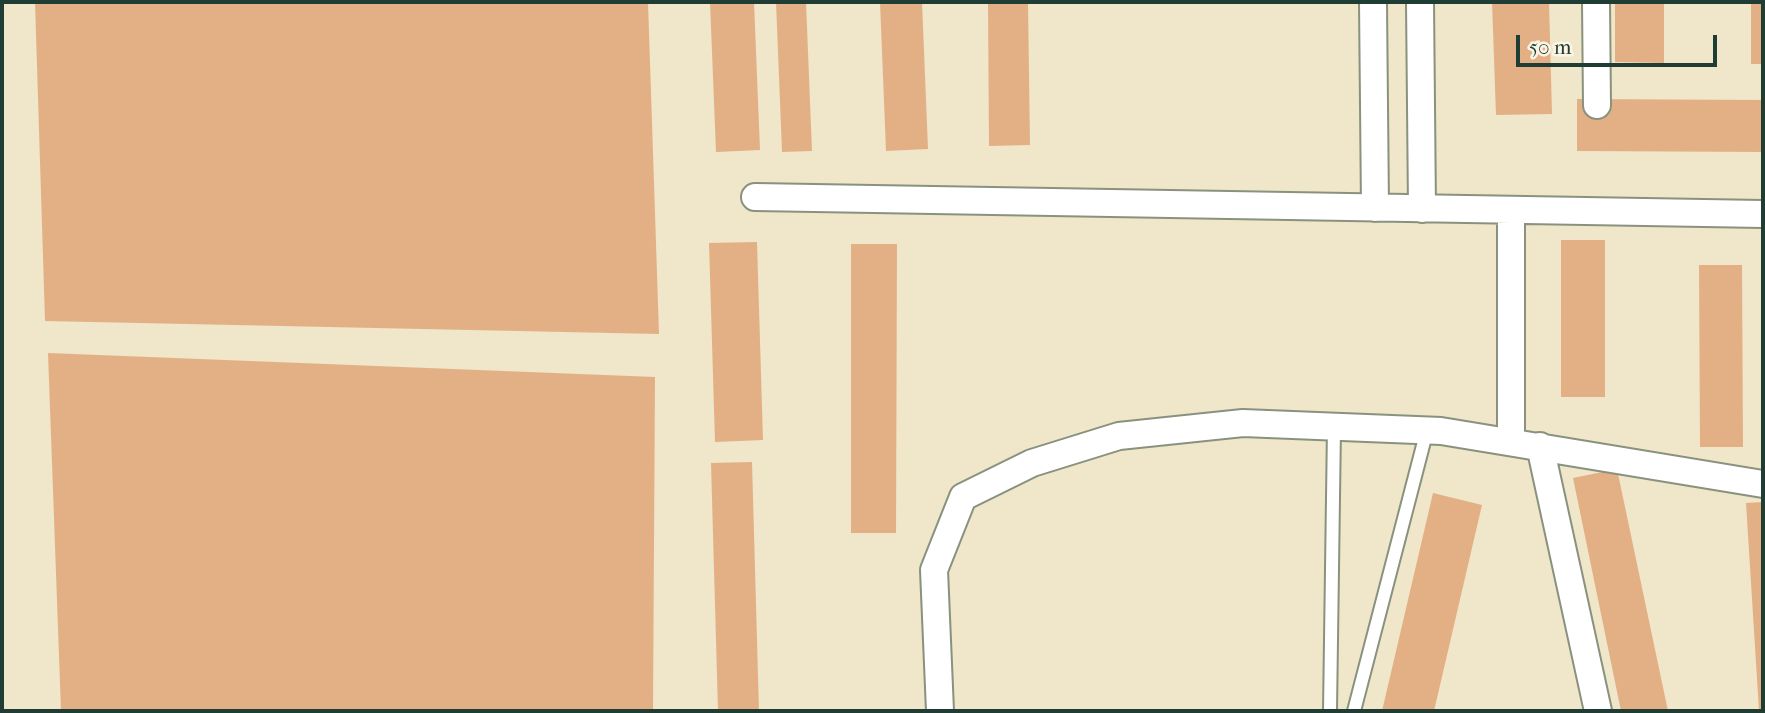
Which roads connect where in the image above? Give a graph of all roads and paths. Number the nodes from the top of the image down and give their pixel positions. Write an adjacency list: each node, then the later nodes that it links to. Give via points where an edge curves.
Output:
1 (1373, 2): 6 (street)
2 (1420, 2): 7 (street)
3 (1596, 2): 4 (street)
4 (1597, 104)
5 (755, 197): 6 (street)
6 (1375, 208): 7 (street)
7 (1422, 209): 8 (street)
8 (1511, 210): 9 (street); 12 (street)
9 (1763, 214)
10 (1334, 427): 11 (street); 15 (street, via 1243,423 1119,436 1032,463 963,497 934,570); 16 (lane)
11 (1427, 430): 12 (street); 17 (lane)
12 (1511, 442): 13 (street)
13 (1540, 446): 14 (street); 18 (street)
14 (1763, 484)
15 (940, 711)
16 (1331, 711)
17 (1354, 711)
18 (1598, 711)

